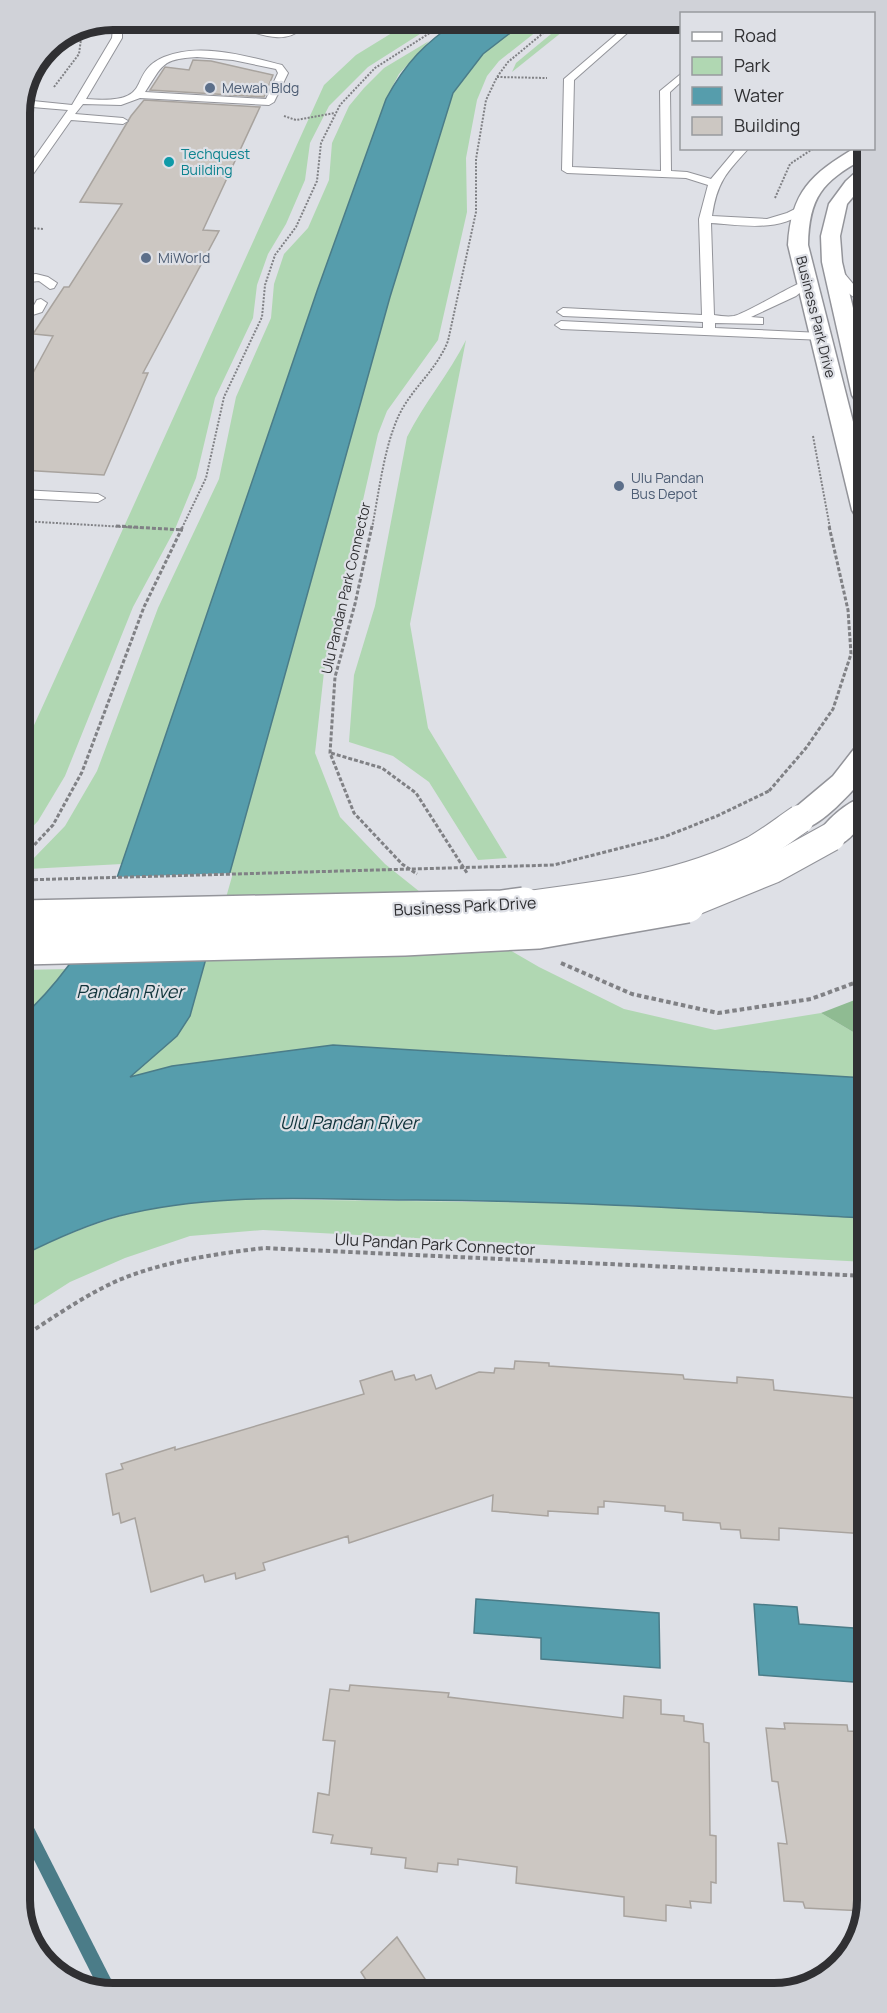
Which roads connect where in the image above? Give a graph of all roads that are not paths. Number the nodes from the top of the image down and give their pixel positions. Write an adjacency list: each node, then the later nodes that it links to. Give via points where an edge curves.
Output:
1 (116, 30): 8 (lane, via 117,38)
2 (257, 30): 3 (lane, via 259,34 276,35)
3 (294, 30)
4 (626, 30): 13 (lane, via 568,79 567,170)
5 (680, 77): 13 (lane, via 665,91)
6 (137, 95): 6 (lane, via 155,66 188,54 252,60 279,68 283,73 269,102); 8 (lane, via 123,103)
7 (31, 104): 8 (lane)
8 (75, 109): 9 (lane); 12 (lane)
9 (123, 121)
10 (742, 150): 15 (lane)
11 (857, 155): 16 (street, Business Park Drive, via 826,174)
12 (30, 171)
13 (666, 174): 15 (lane, via 687,175)
14 (857, 182): 18 (street, Business Park Drive, via 846,192 830,220)
15 (714, 184): 17 (lane)
16 (801, 209): 17 (lane, via 769,223); 20 (street, Business Park Drive, via 797,219 798,245)
17 (705, 219): 26 (lane)
18 (834, 268): 22 (lane); 32 (street, Business Park Drive)
19 (30, 278): 21 (lane, via 46,279)
20 (807, 282): 27 (lane); 30 (street, Business Park Drive)
21 (50, 285)
22 (857, 293)
23 (41, 303): 24 (lane)
24 (30, 312)
25 (561, 312): 26 (lane)
26 (709, 318): 27 (lane); 31 (lane)
27 (735, 320): 28 (lane)
28 (770, 321)
29 (561, 325): 31 (lane)
30 (813, 328): 31 (lane); 33 (street, Business Park Drive)
31 (709, 333)
32 (856, 333)
33 (857, 485)
34 (30, 494): 35 (lane)
35 (98, 498)
36 (857, 768): 38 (street, Business Park Drive, bridge, via 825,801 755,849 700,873 629,892 502,908)
37 (857, 813): 39 (street, Business Park Drive, bridge, via 831,837 773,869 685,906 538,931)
38 (30, 918)
39 (30, 947)

